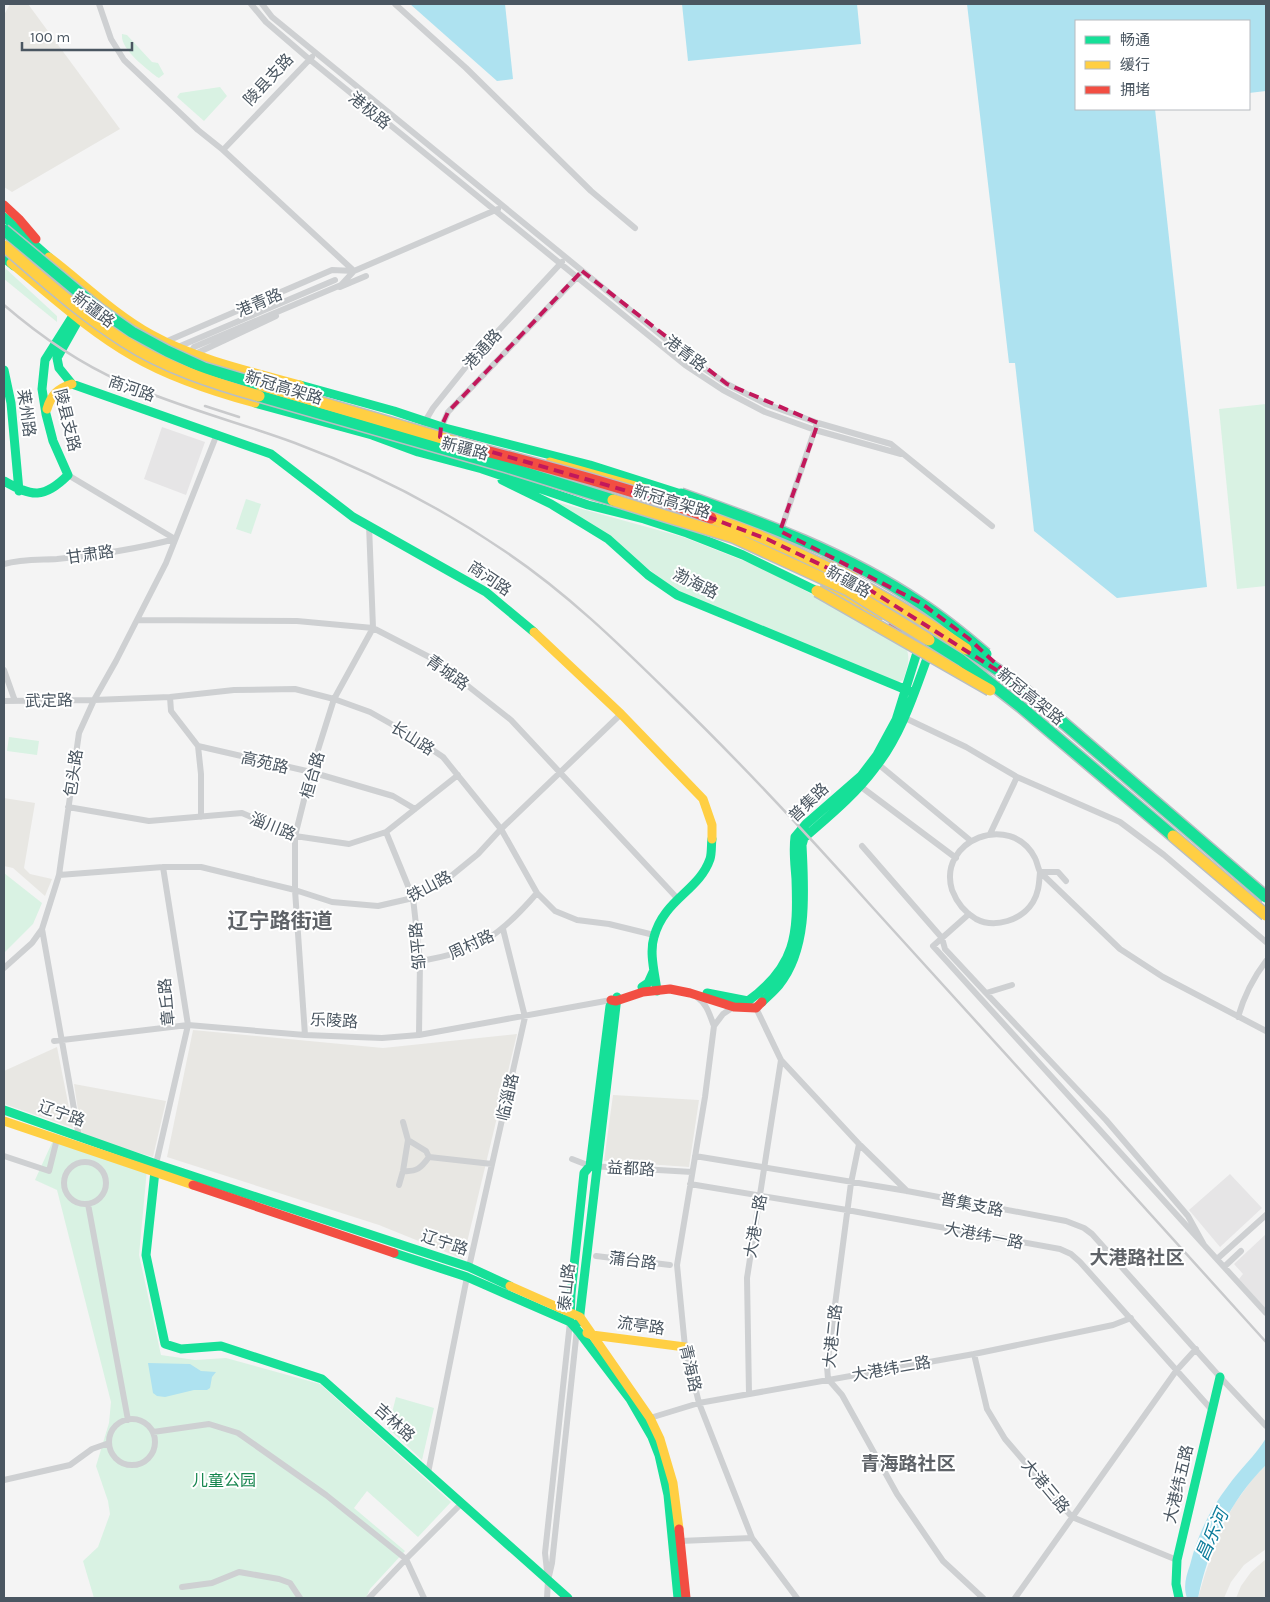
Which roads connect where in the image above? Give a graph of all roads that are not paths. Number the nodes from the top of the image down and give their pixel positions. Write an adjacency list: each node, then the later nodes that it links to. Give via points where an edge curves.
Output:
1 (99, 4): 7 (street, via 111,39 124,60)
2 (251, 4): 6 (street, 港极路, via 266,22)
3 (262, 4): 5 (street, 港极路, via 272,17)
4 (395, 4): 13 (street, via 466,68 584,184)
5 (316, 53): 6 (street, 陵县支路); 9 (street, 港极路)
6 (309, 59): 7 (street, 陵县支路); 10 (street, 港极路)
7 (223, 150): 20 (street)
8 (4, 205): 18 (main road, 新疆路)
9 (503, 206): 10 (street, 港青路); 17 (street, 港青路)
10 (495, 210): 19 (street, 港青路); 20 (street, 港青路)
11 (4, 217): 18 (main road)
12 (4, 224): 18 (main road, 新疆路)
13 (635, 228)
14 (4, 230): 54 (main road, 新冠高架路, bridge, via 131,332 204,368 721,521 859,583 934,627)
15 (4, 246): 61 (main road, 新冠高架路, bridge, via 83,312 126,342 166,364 236,390 733,537 848,590 961,660)
16 (4, 257): 26 (main road, 新疆路)
17 (566, 257): 19 (street, 港通路); 21 (street, 港青路)
18 (53, 260): 25 (main road, 新疆路)
19 (560, 264): 23 (street, 港青路); 33 (street, 港通路, via 473,358)
20 (354, 271): 27 (street, 港青路, via 332,270); 29 (street, 港青路, via 341,285 194,347)
21 (582, 271): 23 (street, 港通路); 34 (street, 港青路, via 690,359 727,384 766,404)
22 (366, 276): 29 (street)
23 (577, 277): 35 (street, 港通路, via 448,412); 36 (street, 港青路, via 685,365 723,390 765,412)
24 (335, 280): 28 (street)
25 (93, 294): 26 (main road, 陵县支路); 27 (main road, 新疆路, via 137,327)
26 (76, 317): 31 (main road, via 57,358 59,368); 32 (main road, 陵县支路, via 45,360 42,389); 38 (main road, 新疆路, via 134,357 176,377 251,402 372,435)
27 (165, 342): 28 (main road, 新疆路)
28 (178, 347): 29 (main road, 新疆路)
29 (193, 353): 33 (main road, 新疆路)
30 (4, 370): 44 (main road, 莱州路, via 12,403)
31 (72, 384): 32 (main road, via 54,393); 37 (main road, 商河路)
32 (46, 414): 42 (main road, 陵县支路, via 53,441)
33 (424, 422): 35 (main road, 新疆路); 38 (street, 港通路)
34 (818, 423): 36 (street); 39 (street, 港青路, via 891,444)
35 (441, 427): 40 (street, 港通路); 47 (main road, 新疆路, via 518,453 679,499); 54 (main road, bridge, via 590,465 681,494 788,535 921,603 968,638)
36 (815, 430): 39 (street, 港青路); 47 (street)
37 (217, 434): 45 (main road, 商河路, via 271,454 353,517); 48 (street, 包头路)
38 (418, 452): 40 (main road, 新疆路)
39 (904, 455): 46 (street, 港青路)
40 (437, 457): 41 (main road, 新疆路)
41 (482, 469): 52 (main road, 新疆路, via 549,484 736,543 827,586); 55 (main road, 渤海路, via 551,504 608,539 648,575 677,595); 61 (main road, bridge, via 588,505 688,533 743,555 852,610)
42 (68, 475): 44 (main road, via 45,494); 48 (street, 陵县支路)
43 (4, 481): 44 (main road)
44 (19, 491)
45 (369, 525): 51 (street); 62 (main road, 商河路, via 486,592 544,640)
46 (992, 526)
47 (778, 536): 52 (main road, 新疆路, via 885,588 935,618)
48 (175, 539): 49 (street, 甘肃路, via 58,559); 50 (street, 包头路)
49 (4, 564)
50 (138, 620): 51 (street, 青城路, via 297,620); 58 (street, 包头路)
51 (373, 628): 57 (street, 桓台路); 67 (street, 青城路, via 435,660 511,720)
52 (925, 647): 55 (main road)
53 (4, 670): 60 (street)
54 (1017, 683): 87 (main road, 新冠高架路, bridge)
55 (910, 692): 63 (main road, 普集路); 107 (main road, 普集路, via 877,755 861,776 795,837 796,920 786,959 780,972)
56 (170, 697): 57 (street, 长山路, via 234,690 295,689); 58 (street, 长山路); 64 (street, via 172,711)
57 (334, 698): 66 (street, 桓台路); 68 (street, 长山路, via 370,712 408,734 443,757)
58 (94, 700): 60 (street, 武定路); 71 (street, 包头路, via 79,733)
59 (4, 701): 60 (street, 武定路)
60 (15, 701)
61 (1021, 707): 91 (main road, 新冠高架路, bridge)
62 (620, 714): 67 (street, 铁山路); 89 (main road, 商河路, via 703,799 712,825 711,858 697,881)
63 (905, 718): 65 (main road, 普集路); 69 (street, via 966,747)
64 (198, 746): 66 (street, 高苑路); 73 (street)
65 (878, 764): 70 (main road, 普集路); 78 (street)
66 (311, 772): 72 (street, 高苑路, via 393,796); 77 (street, 桓台路)
67 (560, 772): 74 (street, 铁山路); 89 (street, 青城路)
68 (458, 775): 72 (street, 淄川路); 74 (street, 长山路)
69 (1016, 777): 76 (street); 96 (street, via 1120,822)
70 (860, 786): 80 (street); 107 (main road, 普集路, via 804,838 803,918 791,964 778,985)
71 (68, 807): 73 (street, 淄川路, via 150,821); 83 (street, 包头路)
72 (415, 809): 75 (street, 淄川路)
73 (201, 817): 77 (street, 淄川路, via 242,813)
74 (501, 829): 86 (street, 长山路); 88 (street, 铁山路, via 478,854 445,881)
75 (386, 832): 77 (street, 淄川路, via 349,844); 88 (street, 邹平路)
76 (990, 834): 78 (street); 82 (street, via 1012,837 1025,845 1035,857)
77 (295, 836): 85 (street, 桓台路)
78 (971, 841): 80 (street)
79 (862, 846): 95 (street)
80 (956, 858): 90 (street, via 951,869 951,884 956,899)
81 (163, 867): 83 (street, 铁山路); 85 (street, 铁山路, via 201,867); 111 (street, 章丘路)
82 (1040, 872): 84 (street, via 1058,872); 90 (street, via 1039,888 1023,914 1009,921 994,923 978,920); 110 (street, via 1120,949 1163,977)
83 (59, 875): 92 (street, 包头路)
84 (1066, 880)
85 (295, 890): 88 (street, 铁山路, via 332,902 378,906); 114 (street, 桓台路)
86 (537, 893): 93 (street, 周村路); 94 (street, 长山路, via 555,911 577,920)
87 (1266, 897)
88 (413, 898): 98 (street, 邹平路)
89 (677, 898): 94 (main road, 商河路, via 663,914)
90 (969, 914): 95 (street)
91 (1266, 915)
92 (42, 929): 99 (street, via 32,943); 116 (street, 包头路)
93 (503, 929): 98 (street, 周村路, via 476,946); 109 (street, 临淄路)
94 (654, 935): 100 (main road, 商河路); 103 (main road)
95 (942, 938): 105 (street, via 945,949); 143 (street, via 933,946)
96 (1266, 942)
97 (1266, 961): 110 (street, via 1243,999)
98 (420, 962): 115 (street, 邹平路)
99 (4, 968)
100 (654, 968): 102 (main road, via 648,983); 103 (main road, 商河路)
101 (1012, 984): 105 (street)
102 (642, 987): 103 (main road, 乐陵路); 106 (main road, 乐陵路)
103 (659, 988): 104 (main road, 乐陵路); 106 (main road, 乐陵路); 107 (main road, 乐陵路, via 674,985)
104 (690, 993): 108 (main road, 乐陵路); 112 (street, via 702,1001)
105 (986, 993): 143 (street, via 1106,1120 1188,1216)
106 (614, 1000): 109 (street, 乐陵路); 130 (main road, 泰山路)
107 (752, 1004): 108 (main road, 乐陵路); 117 (street)
108 (734, 1007): 112 (street, via 723,1014)
109 (525, 1017): 115 (street, 乐陵路); 129 (street, 临淄路)
110 (1238, 1017): 113 (street)
111 (188, 1024): 114 (street, 乐陵路); 116 (street, 乐陵路); 131 (street, 章丘路)
112 (714, 1026): 126 (street, 青海路)
113 (1266, 1031)
114 (305, 1035): 115 (street, 乐陵路, via 382,1038)
115 (419, 1035)
116 (58, 1040): 121 (street, 包头路)
117 (782, 1060): 124 (street); 132 (street, 大港一路)
118 (4, 1110): 121 (main road, 辽宁路)
119 (4, 1121): 122 (main road, 辽宁路)
120 (403, 1122): 123 (street)
121 (79, 1137): 131 (main road, 辽宁路)
122 (57, 1139): 125 (street, via 49,1171); 131 (main road, 辽宁路)
123 (408, 1140): 127 (street, via 426,1151); 133 (street)
124 (859, 1144): 135 (street, 大港二路); 138 (street)
125 (4, 1156)
126 (695, 1156): 132 (street); 134 (street, 青海路)
127 (429, 1157): 129 (street); 133 (street, via 414,1172)
128 (572, 1159): 130 (street, 益都路)
129 (492, 1164): 149 (street, 临淄路)
130 (594, 1166): 134 (street, 益都路); 152 (main road, 泰山路)
131 (156, 1167): 149 (main road, 辽宁路); 154 (main road, 章丘路, via 146,1255)
132 (763, 1168): 135 (street); 139 (street, 大港一路)
133 (403, 1171): 136 (street)
134 (692, 1172): 137 (street, 青海路)
135 (851, 1183): 138 (street); 141 (street, 大港二路)
136 (399, 1184)
137 (690, 1184): 139 (street, 大港纬一路); 155 (street, 青海路, via 677,1265)
138 (907, 1191): 156 (street, 普集支路, via 1066,1221 1084,1228)
139 (760, 1196): 141 (street, 大港纬一路); 161 (street, 大港一路, via 746,1278)
140 (88, 1204): 140 (street, via 73,1200 65,1183 69,1170 82,1160 100,1168 106,1180 103,1194); 165 (street)
141 (848, 1210): 151 (street, 大港纬一路, via 1060,1249 1080,1262); 160 (street, 大港二路, via 827,1366)
142 (1266, 1215): 146 (street)
143 (1204, 1245): 146 (street)
144 (1242, 1251): 148 (street)
145 (596, 1256): 147 (street, 蒲台路)
146 (1217, 1259): 148 (street)
147 (670, 1265)
148 (1224, 1267): 150 (street)
149 (468, 1272): 152 (main road, 辽宁路); 169 (street, 临淄路)
150 (1266, 1313)
151 (1131, 1318): 157 (street, 大港纬二路, via 1113,1325); 158 (street, 大港纬一路)
152 (574, 1320): 153 (main road); 177 (street, 泰山路, via 545,1553); 184 (main road, 辽宁路, via 652,1437 666,1493)
153 (592, 1335): 155 (main road, 流亭路); 164 (main road)
154 (165, 1344): 169 (main road, 吉林路, via 181,1348 221,1346 322,1379)
155 (686, 1347): 162 (street, 青海路)
156 (1196, 1349): 158 (street); 159 (street, 普集支路)
157 (974, 1354): 160 (street, 大港纬二路); 172 (street, 大港三路, via 987,1409 1005,1439)
158 (1176, 1371): 163 (street, 大港纬一路); 172 (street)
159 (1220, 1377): 163 (main road, 大港纬五路); 166 (street, 普集支路)
160 (828, 1379): 161 (street, 大港纬二路); 187 (street, 大港二路, via 842,1395 897,1494 943,1561)
161 (749, 1394): 162 (street, 大港纬二路)
162 (699, 1403): 164 (street, 大港纬二路); 173 (street, 青海路)
163 (1211, 1409): 176 (main road, 大港纬五路)
164 (650, 1418): 174 (main road, via 669,1463)
165 (128, 1420): 167 (street, via 142,1422); 168 (street, via 112,1431)
166 (1266, 1426)
167 (153, 1432): 168 (street, via 153,1454 142,1464 120,1462); 175 (street, via 209,1424 238,1433 326,1494)
168 (109, 1444): 170 (street, via 92,1449 70,1465)
169 (428, 1473): 171 (main road, 吉林路)
170 (4, 1480)
171 (461, 1504): 175 (street); 177 (main road, 吉林路)
172 (1072, 1517): 176 (street, 大港三路); 188 (street)
173 (752, 1538): 174 (street); 186 (street, 青海路)
174 (680, 1541): 185 (main road)
175 (406, 1559): 180 (street); 181 (street)
176 (1177, 1560): 189 (main road, 大港纬五路, via 1175,1580)
177 (548, 1580): 182 (street, 泰山路); 183 (main road, 吉林路)
178 (182, 1586): 179 (street, via 212,1582 239,1572 290,1583)
179 (300, 1598)
180 (369, 1598)
181 (424, 1598)
182 (547, 1598)
183 (568, 1598)
184 (678, 1598)
185 (686, 1598)
186 (797, 1598)
187 (982, 1598)
188 (1015, 1598)
189 (1178, 1598)

